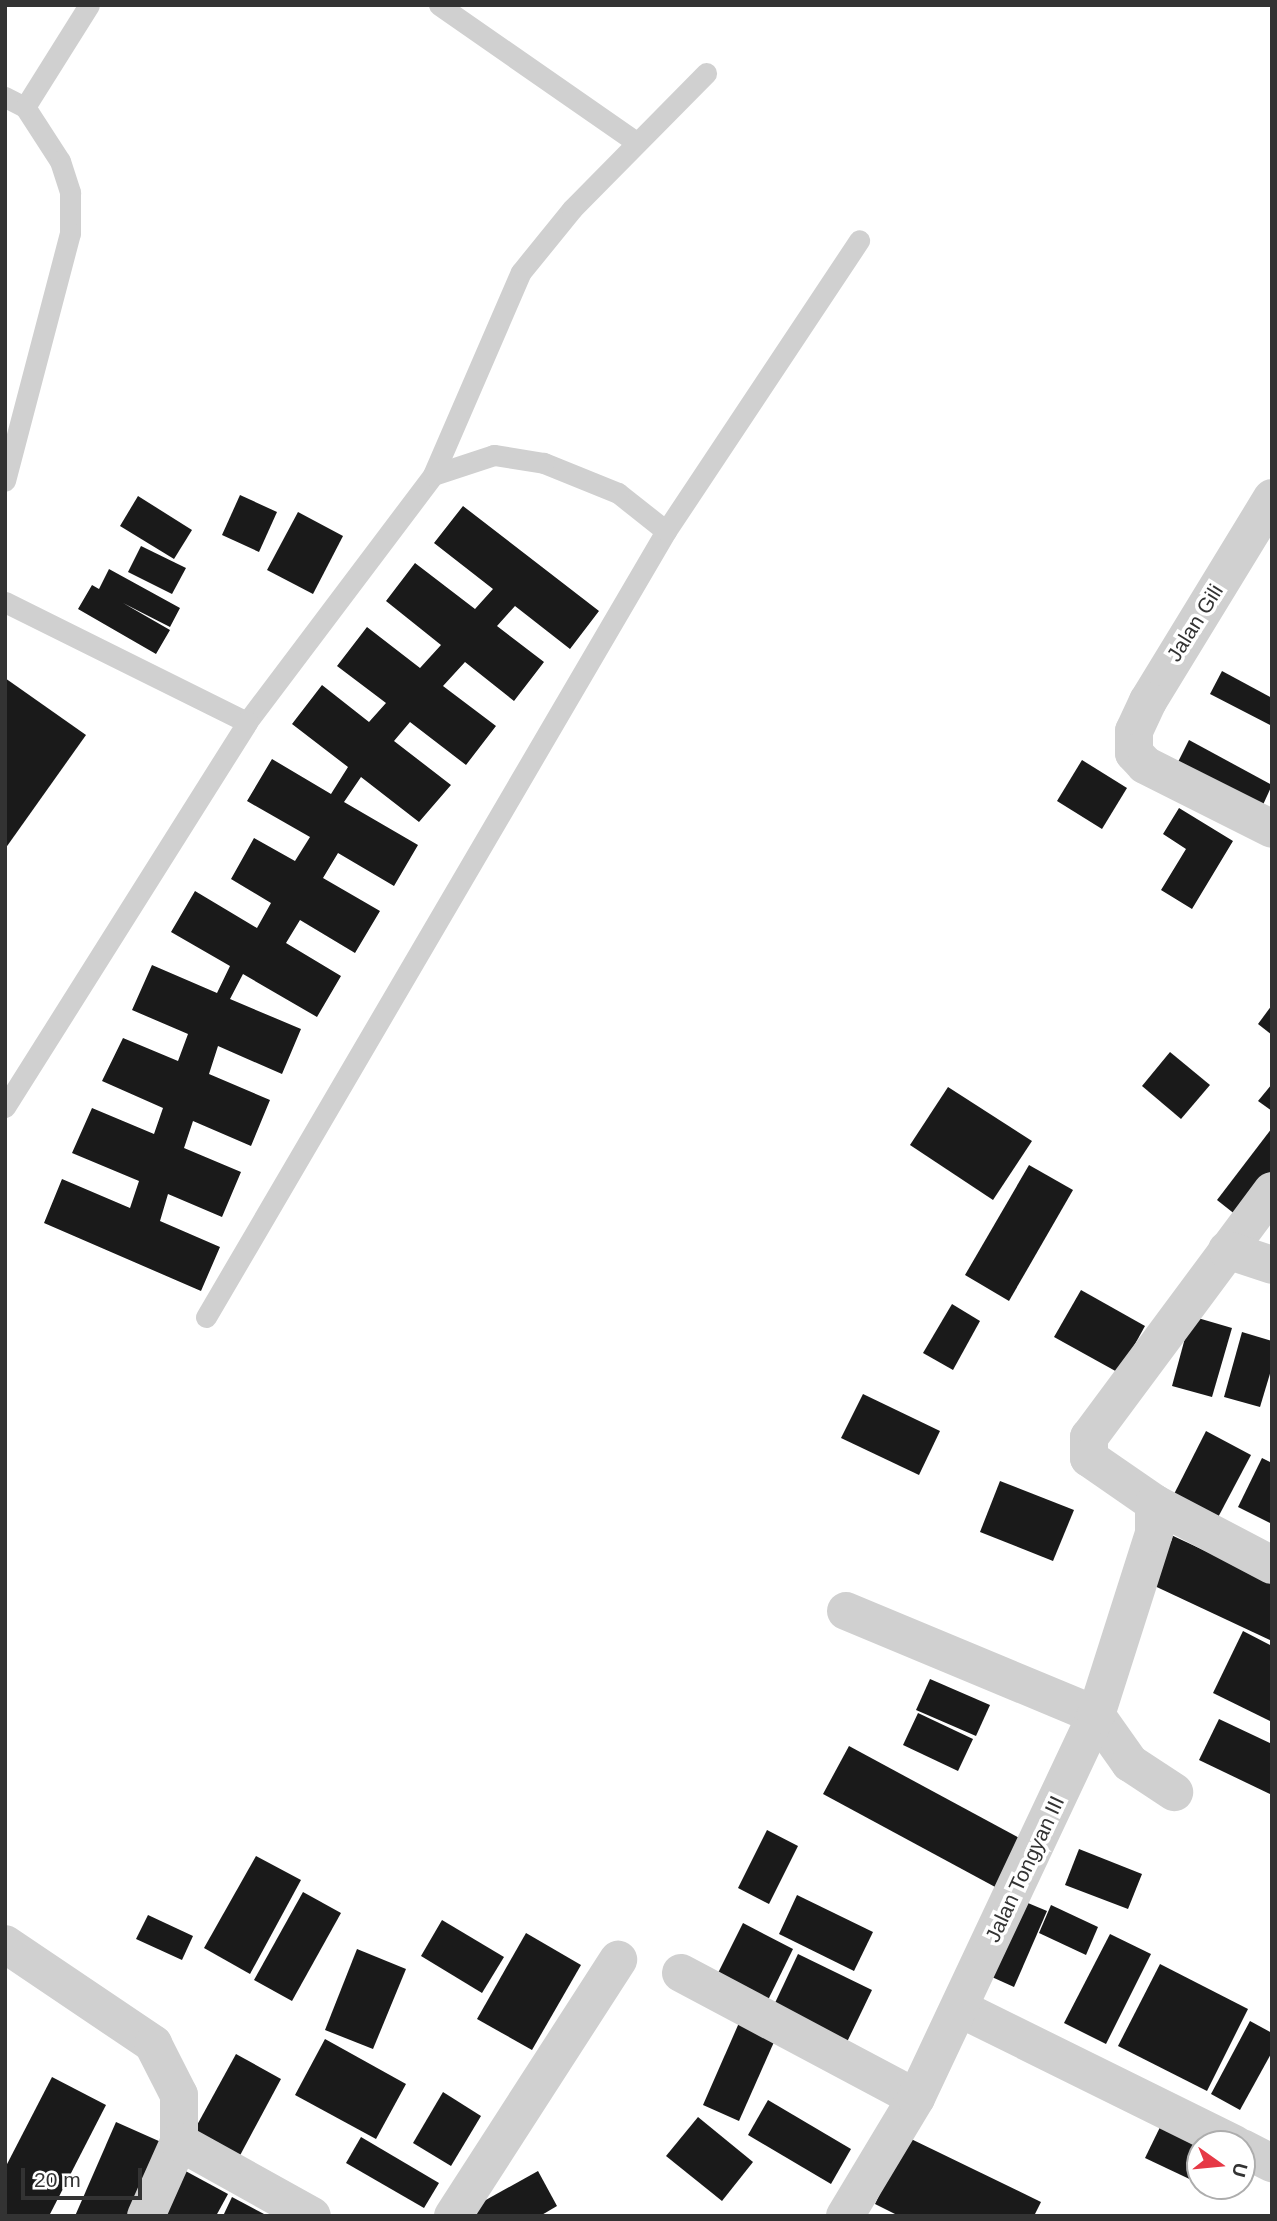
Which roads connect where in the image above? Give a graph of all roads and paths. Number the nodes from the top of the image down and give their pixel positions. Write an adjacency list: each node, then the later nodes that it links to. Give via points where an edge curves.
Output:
1 (89, 5): 5 (lane)
2 (439, 5): 6 (lane)
3 (706, 73): 6 (lane)
4 (5, 97): 5 (lane)
5 (25, 107): 9 (lane, via 60,161 70,192 70,233)
6 (635, 141): 8 (lane, via 521,272)
7 (859, 240): 11 (lane)
8 (433, 475): 11 (lane, via 494,455 544,463 618,493); 13 (lane)
9 (5, 481)
10 (1272, 498): 14 (street, Jalan Gili, via 1134,731 1134,753 1145,765)
11 (666, 531): 19 (lane)
12 (5, 602): 13 (lane)
13 (247, 722): 15 (lane)
14 (1272, 829)
15 (5, 1107)
16 (1272, 1192): 17 (street)
17 (1227, 1250): 18 (street); 20 (street, via 1089,1437 1089,1458)
18 (1272, 1265)
19 (206, 1317)
20 (1154, 1503): 21 (street); 23 (street, Jalan Tongyan III, via 1154,1533)
21 (1272, 1565)
22 (846, 1611): 23 (street)
23 (1096, 1715): 24 (street, via 1130,1763); 28 (street, Jalan Tongyan III)
24 (1174, 1792)
25 (5, 1944): 31 (street, via 153,2043 178,2095)
26 (618, 1959): 36 (street)
27 (681, 1973): 29 (street)
28 (961, 2009): 29 (street, Jalan Tongyan III); 30 (street)
29 (916, 2098): 37 (street, Jalan Tongyan III)
30 (1206, 2130)
31 (179, 2142): 34 (street); 35 (street)
32 (1256, 2155): 33 (street)
33 (1272, 2162)
34 (146, 2216)
35 (312, 2216)
36 (453, 2216)
37 (845, 2216)

